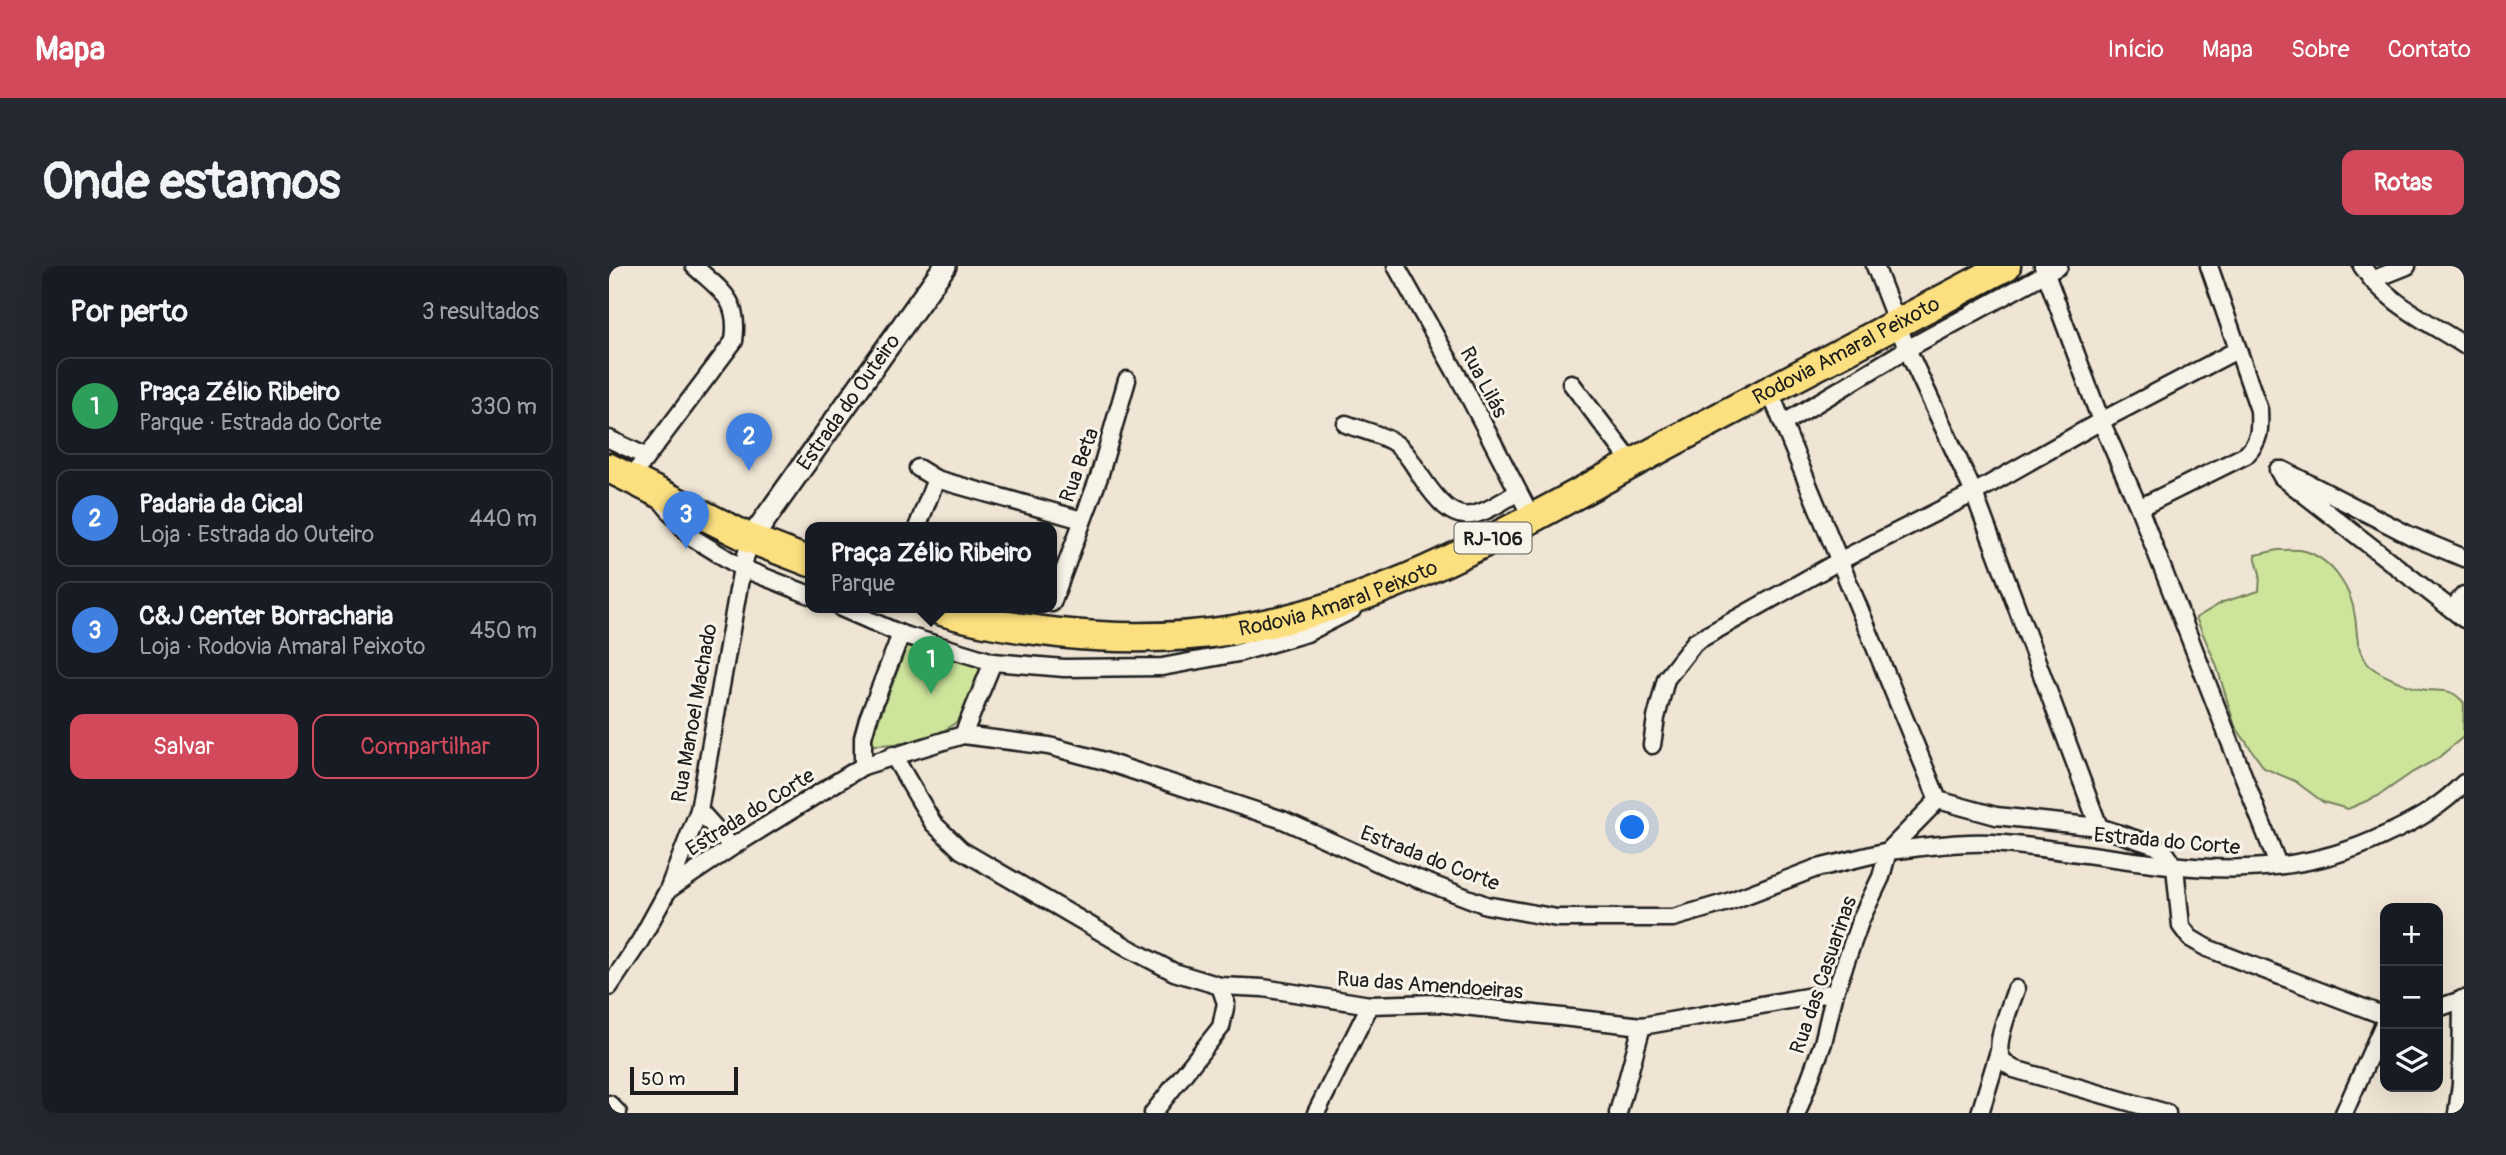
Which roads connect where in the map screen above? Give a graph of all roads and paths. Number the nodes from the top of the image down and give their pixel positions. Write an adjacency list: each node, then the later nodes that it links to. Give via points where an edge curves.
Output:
1 (694, 266): 22 (street, via 731,300 734,341)
2 (945, 266): 32 (street, Estrada do Outeiro)
3 (1396, 266): 26 (street, Rua Lilás)
4 (1875, 266): 11 (street)
5 (2006, 266): 11 (highway, Rodovia Amaral Peixoto / RJ-106)
6 (2209, 266): 13 (street)
7 (2362, 266): 10 (street)
8 (2407, 266): 10 (street)
9 (2050, 268): 11 (street); 17 (street)
10 (2372, 280): 12 (street)
11 (1902, 336): 16 (highway, Rodovia Amaral Peixoto / RJ-106); 18 (street); 27 (street)
12 (2464, 345)
13 (2237, 350): 17 (street); 28 (street, via 2259,410 2257,444 2246,456)
14 (1127, 380): 30 (street, Rua Beta)
15 (1571, 383): 21 (street)
16 (1770, 391): 18 (street); 21 (highway, Rodovia Amaral Peixoto / RJ-106)
17 (2101, 421): 27 (street); 28 (street)
18 (1784, 423): 35 (street)
19 (1346, 424): 26 (street, via 1394,443 1456,514 1477,515)
20 (609, 439): 22 (street)
21 (1633, 464): 29 (highway, Rodovia Amaral Peixoto / RJ-106)
22 (628, 468): 25 (highway)
23 (918, 468): 24 (street)
24 (936, 479): 30 (street); 31 (street)
25 (655, 492): 32 (highway); 36 (street, via 691,536)
26 (1518, 492): 29 (street, Rua Lilás)
27 (1974, 493): 35 (street); 54 (street)
28 (2139, 508): 57 (street)
29 (1532, 519): 38 (highway, Rodovia Amaral Peixoto / RJ-106)
30 (1082, 520): 37 (street, Rua Beta)
31 (919, 522)
32 (751, 539): 34 (highway); 36 (street, Rua Manoel Machado)
33 (2464, 558): 43 (street, via 2278,471)
34 (805, 560)
35 (1839, 561): 48 (street, via 1695,642 1666,679); 52 (street)
36 (742, 568): 39 (street); 53 (street, Rua Manoel Machado)
37 (1057, 589)
38 (1379, 590): 44 (highway, Rodovia Amaral Peixoto / RJ-106, via 1234,630 1133,637); 46 (street, via 1346,614 1307,632 1238,653 1162,667 1064,668)
39 (805, 593)
40 (2464, 595): 43 (street)
41 (853, 613): 45 (street)
42 (950, 613): 44 (highway, Rodovia Amaral Peixoto / RJ-106, via 981,622)
43 (2458, 614)
44 (1046, 620)
45 (901, 634): 46 (street); 50 (street, via 868,719)
46 (993, 662): 47 (street)
47 (963, 735): 49 (street, Estrada do Corte); 56 (street, Estrada do Corte, via 1049,746 1101,760 1283,820 1486,905 1556,918 1672,918 1814,869)
48 (1652, 745)
49 (893, 755): 50 (street, Estrada do Corte); 60 (street, Rua das Amendoeiras, via 933,823 961,850 1132,950 1174,972)
50 (863, 766): 55 (street, Estrada do Corte)
51 (2464, 783): 57 (street, Estrada do Corte, via 2443,804 2370,843 2317,860)
52 (1938, 800): 54 (street, via 2006,818); 56 (street)
53 (699, 810): 55 (street); 59 (street, Rua Manoel Machado)
54 (2099, 827): 58 (street, via 2156,846)
55 (732, 846): 59 (street, Estrada do Corte)
56 (1888, 851): 58 (street, Estrada do Corte, via 2003,844); 63 (street, Rua das Casuarinas)
57 (2278, 865): 58 (street, Estrada do Corte, via 2236,870)
58 (2175, 867): 67 (street, via 2181,926 2190,938)
59 (668, 890): 61 (street, Estrada do Corte)
60 (1220, 986): 65 (street, Rua das Amendoeiras); 73 (street, via 1226,1003 1221,1027)
61 (609, 987)
62 (2017, 989): 70 (street)
63 (1835, 992): 68 (street, Rua das Amendoeiras); 76 (street, Rua das Casuarinas, via 1823,1043)
64 (2463, 999): 66 (street); 80 (street)
65 (1370, 1005): 68 (street, Rua das Amendoeiras, via 1437,1003); 74 (street)
66 (2443, 1005)
67 (2380, 1017)
68 (1642, 1026): 75 (street)
69 (2381, 1029): 79 (street)
70 (1999, 1051): 77 (street); 78 (street, via 2014,1069)
71 (609, 1104): 72 (street)
72 (618, 1113)
73 (1153, 1113)
74 (1317, 1113)
75 (1618, 1113)
76 (1797, 1113)
77 (1980, 1113)
78 (2167, 1113)
79 (2344, 1113)
80 (2457, 1113)

